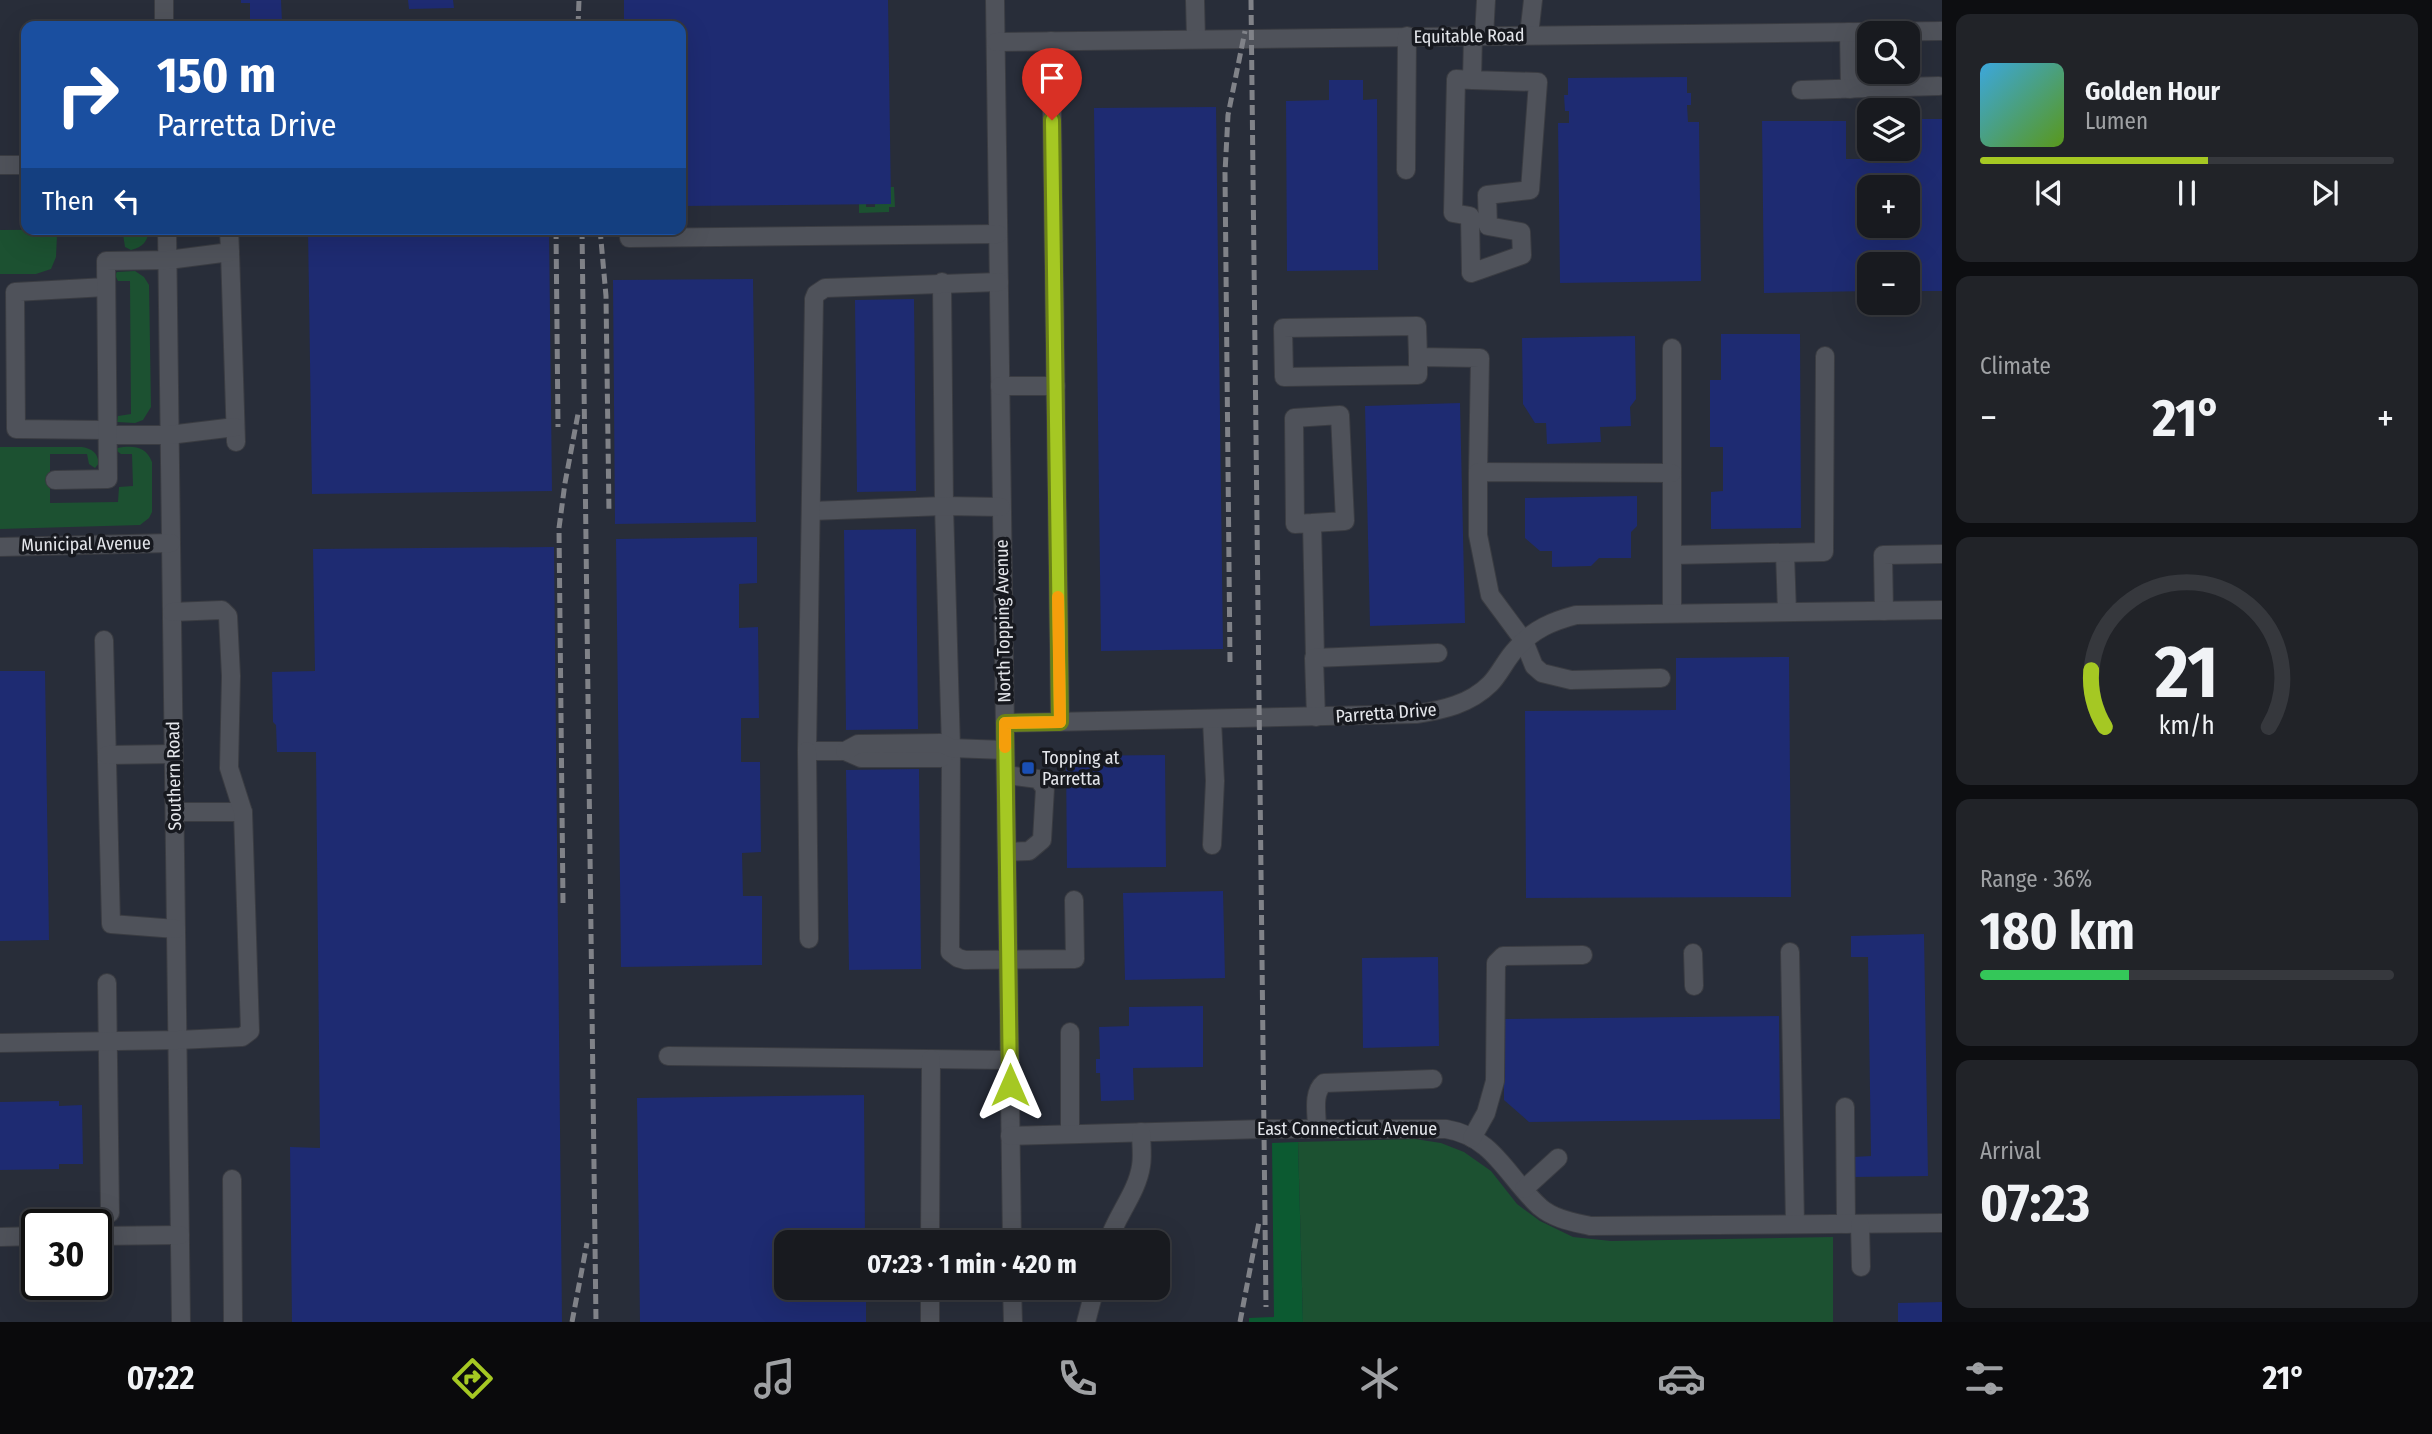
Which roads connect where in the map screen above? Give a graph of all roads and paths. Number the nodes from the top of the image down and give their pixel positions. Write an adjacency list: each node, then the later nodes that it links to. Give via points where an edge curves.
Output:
1 (164, 0): 6 (street)
2 (995, 0): 14 (street, North Topping Avenue)
3 (1195, 0): 12 (street)
4 (1486, 0): 11 (street)
5 (1533, 0): 9 (street)
6 (164, 21)
7 (1942, 31): 8 (street, Equitable Road)
8 (1849, 32): 9 (street, Equitable Road); 17 (street)
9 (1529, 35): 11 (street, Equitable Road)
10 (1407, 36): 11 (street, Equitable Road); 12 (street, Equitable Road); 21 (street)
11 (1478, 36): 15 (street)
12 (1196, 39): 13 (street, Equitable Road)
13 (1051, 41): 14 (street, Equitable Road); 35 (street)
14 (996, 42): 22 (street, North Topping Avenue)
15 (1472, 80): 15 (street, via 1455,79 1453,213 1469,216 1471,273 1522,255 1521,232 1488,226 1487,195 1530,190 1538,82)
16 (1939, 86): 17 (street)
17 (1850, 89): 18 (street)
18 (1801, 90)
19 (0, 165): 20 (street)
20 (21, 165)
21 (1406, 170)
22 (998, 234): 25 (street); 29 (street, North Topping Avenue)
23 (167, 235): 27 (street, Southern Road)
24 (229, 235): 26 (street)
25 (629, 238)
26 (230, 252): 27 (street); 37 (street, via 236,434)
27 (167, 260): 30 (street, via 106,261); 37 (street, Southern Road)
28 (942, 282): 29 (street); 41 (street); 43 (street, via 825,288 816,294)
29 (999, 282): 34 (street, North Topping Avenue)
30 (107, 287): 36 (street); 36 (street, via 15,292 16,429)
31 (1672, 348): 39 (street)
32 (1825, 356): 47 (street, via 1824,552)
33 (1418, 357): 33 (street, via 1418,375 1284,377 1283,328 1417,326); 38 (street, via 1479,358)
34 (1000, 386): 35 (street); 42 (street, North Topping Avenue)
35 (1056, 386): 62 (street)
36 (108, 433): 37 (street); 40 (street, via 108,479)
37 (169, 435): 45 (street, Southern Road)
38 (1478, 472): 39 (street); 56 (street, via 1478,535 1490,595)
39 (1672, 472): 49 (street)
40 (55, 480)
41 (944, 506): 42 (street); 43 (street); 64 (street)
42 (1001, 507): 63 (street, North Topping Avenue)
43 (811, 511): 66 (street)
44 (1312, 523): 44 (street, via 1345,521 1340,415 1294,418 1295,524); 58 (street)
45 (171, 543): 46 (street, Municipal Avenue); 52 (street, Southern Road)
46 (0, 547)
47 (1785, 552): 49 (street); 53 (street)
48 (1942, 554): 51 (street, via 1883,555)
49 (1672, 555): 54 (street)
50 (1942, 610): 51 (street, Parretta Drive)
51 (1884, 611): 53 (street, Parretta Drive)
52 (172, 612): 67 (street, Southern Road); 71 (street, via 222,610 229,616 229,768)
53 (1787, 612): 54 (street, Parretta Drive)
54 (1672, 613): 56 (street, Parretta Drive, via 1576,615 1552,621)
55 (104, 640): 68 (street)
56 (1524, 641): 59 (street, via 1534,666 1542,673 1571,680); 60 (street, Parretta Drive, via 1491,684 1448,709)
57 (1438, 653): 58 (street)
58 (1315, 658): 60 (street)
59 (1661, 678)
60 (1316, 717): 61 (street, Parretta Drive)
61 (1212, 720): 62 (street, Parretta Drive); 72 (street)
62 (1060, 722): 63 (street, Parretta Drive)
63 (1005, 723): 65 (street, North Topping Avenue)
64 (951, 748): 65 (street); 66 (street, via 941,758 861,758 845,751); 80 (street, via 950,952 965,960)
65 (1005, 750): 69 (street, North Topping Avenue)
66 (807, 751): 76 (street)
67 (174, 754): 68 (street); 70 (street, Southern Road)
68 (107, 755): 75 (street, via 111,923)
69 (1006, 775): 73 (street, North Topping Avenue); 73 (street, via 1038,779 1045,788 1042,840 1029,851)
70 (175, 812): 71 (street); 75 (street, Southern Road)
71 (243, 812): 84 (street, via 250,1031 242,1037)
72 (1212, 845)
73 (1007, 852): 80 (street, North Topping Avenue)
74 (1073, 900): 80 (street, via 1075,959)
75 (176, 929): 84 (street, Southern Road)
76 (809, 939)
77 (1790, 952): 102 (street)
78 (1693, 953): 82 (street)
79 (1583, 955): 96 (street, via 1503,956 1496,963 1495,1081 1486,1113)
80 (1009, 958): 89 (street, North Topping Avenue)
81 (107, 983): 85 (street)
82 (1694, 986)
83 (1070, 1032): 94 (street)
84 (178, 1040): 85 (street); 107 (street, Southern Road)
85 (108, 1042): 86 (street); 100 (street)
86 (0, 1043)
87 (668, 1056): 88 (street)
88 (931, 1059): 89 (street); 104 (street)
89 (1010, 1060): 95 (street, North Topping Avenue)
90 (1433, 1079): 92 (street, via 1324,1083 1316,1093)
91 (1845, 1107): 103 (street)
92 (1317, 1128): 93 (street, East Connecticut Avenue); 96 (street, East Connecticut Avenue, via 1446,1129)
93 (1141, 1132): 94 (street, East Connecticut Avenue); 106 (street, via 1142,1165)
94 (1070, 1134): 95 (street, East Connecticut Avenue)
95 (1010, 1136): 105 (street, North Topping Avenue)
96 (1472, 1138): 99 (street, East Connecticut Avenue, via 1488,1147)
97 (1558, 1158): 99 (street)
98 (232, 1179): 116 (street)
99 (1524, 1189): 102 (street, East Connecticut Avenue, via 1541,1208 1590,1226)
100 (110, 1209)
101 (1942, 1223): 103 (street, East Connecticut Avenue)
102 (1795, 1224): 103 (street, East Connecticut Avenue)
103 (1853, 1224): 111 (street)
104 (930, 1230)
105 (1012, 1230)
106 (1111, 1230)
107 (180, 1235): 109 (street); 115 (street, Southern Road)
108 (21, 1236): 110 (street)
109 (112, 1236)
110 (0, 1237)
111 (1861, 1267)
112 (930, 1300): 117 (street)
113 (1012, 1300): 118 (street)
114 (1092, 1300): 119 (street)
115 (181, 1322)
116 (233, 1322)
117 (930, 1322)
118 (1013, 1322)
119 (1086, 1322)

